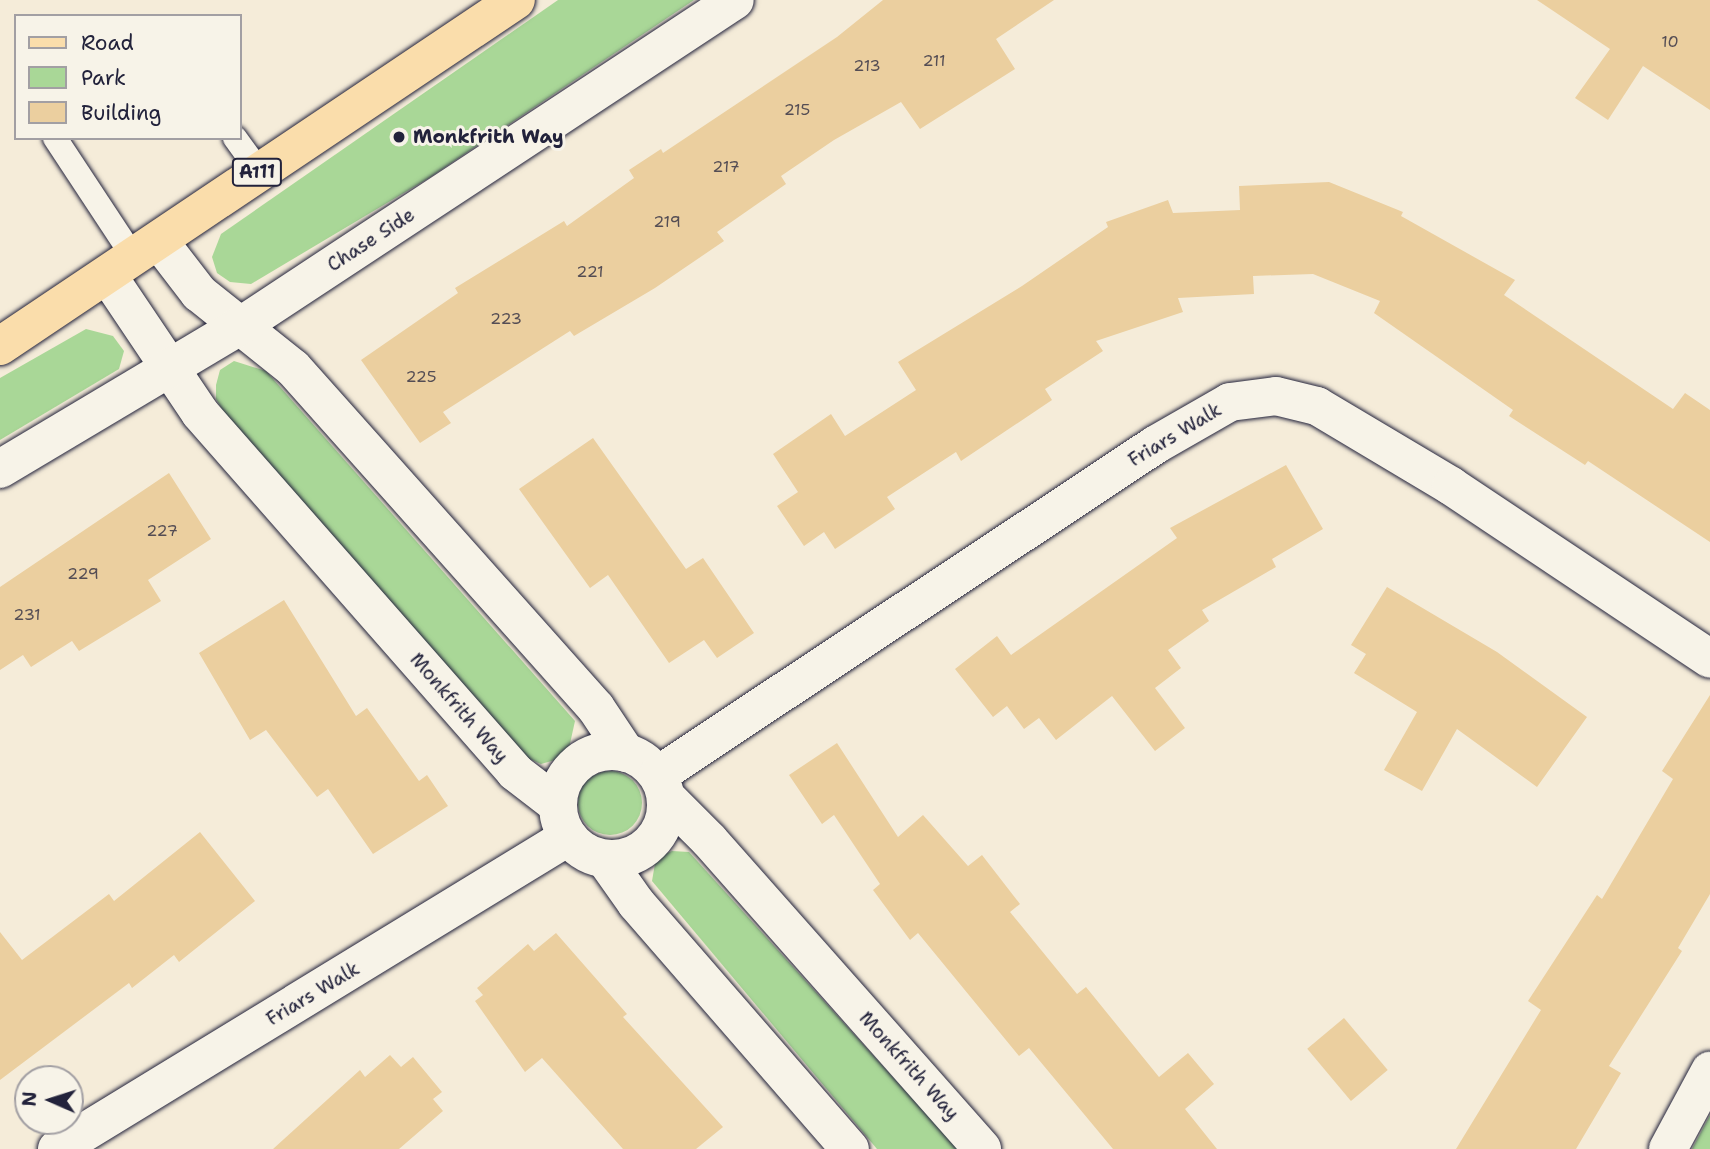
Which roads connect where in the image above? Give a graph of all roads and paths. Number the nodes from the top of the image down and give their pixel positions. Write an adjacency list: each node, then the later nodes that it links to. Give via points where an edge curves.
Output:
1 (516, 0): 5 (main road, A111)
2 (735, 0): 7 (street, Chase Side)
3 (56, 140): 6 (lane)
4 (236, 140): 5 (lane)
5 (258, 171): 6 (main road, A111)
6 (134, 258): 7 (street, via 199,293); 8 (main road, A111); 9 (street, Monkfrith Way)
7 (242, 326): 9 (street, Chase Side); 12 (street, via 293,368 416,504 596,708)
8 (0, 346)
9 (170, 369): 10 (street, Chase Side); 14 (street, Monkfrith Way, via 200,413)
10 (0, 470)
11 (1710, 659): 13 (street, Friars Walk, via 1451,486 1317,406 1276,396 1230,401 1155,444)
12 (626, 752): 13 (street, via 645,762); 14 (street, via 598,753 581,761 562,783)
13 (662, 786): 15 (street, via 665,817 651,843 624,858); 19 (street, Monkfrith Way)
14 (563, 821): 15 (street, via 582,851); 17 (street, Friars Walk)
15 (606, 859): 18 (street, via 636,903)
16 (1710, 1071): 20 (street)
17 (57, 1149)
18 (850, 1149)
19 (982, 1149)
20 (1668, 1149)

